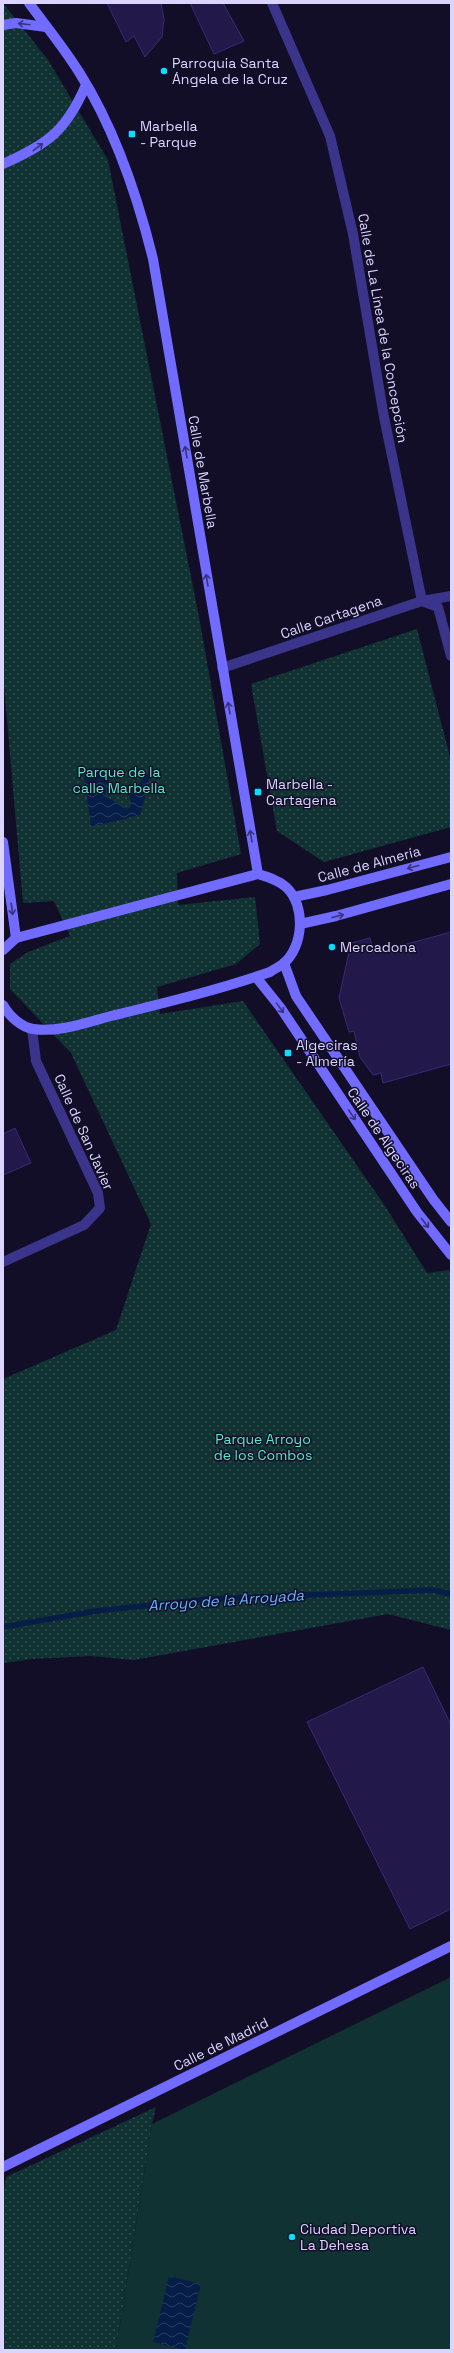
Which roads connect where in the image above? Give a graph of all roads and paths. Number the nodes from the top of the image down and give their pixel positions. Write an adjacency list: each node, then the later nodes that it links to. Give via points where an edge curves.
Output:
1 (29, 3): 4 (street, Calle de Marbella)
2 (272, 3): 8 (street, Calle de La Línea de la Concepción, via 330,136 353,234 384,417)
3 (3, 25): 4 (street, one-way to 3, via 16,23)
4 (46, 26): 5 (street, Calle de Marbella)
5 (86, 85): 6 (street, one-way to 5, via 31,152 57,132 74,112); 10 (street, Calle de Marbella, one-way to 5, via 153,259 141,211 124,163)
6 (3, 164)
7 (451, 596): 8 (street, Calle Cartagena)
8 (422, 601): 9 (street, via 438,607); 10 (street, Calle Cartagena)
9 (451, 656)
10 (222, 668): 13 (street, Calle de Marbella, one-way to 10)
11 (3, 842): 17 (street, one-way to 17)
12 (451, 857): 15 (street, Calle de Almería, one-way to 15)
13 (258, 874): 15 (street, via 286,887); 17 (street)
14 (451, 884): 16 (street, one-way to 14)
15 (294, 897): 16 (street)
16 (300, 924): 19 (street, via 292,952)
17 (16, 938): 18 (street)
18 (3, 950)
19 (284, 963): 20 (street); 23 (street, Calle de Algeciras, via 296,996)
20 (256, 977): 22 (street, via 81,1024 44,1030); 24 (street, Calle de Algeciras, one-way to 24, via 280,1007 417,1212)
21 (4, 1008): 22 (street, via 16,1020)
22 (32, 1029): 25 (street, Calle de San Javier, via 36,1061 98,1193 100,1208 84,1225)
23 (451, 1222)
24 (448, 1252)
25 (3, 1262)
26 (451, 1946): 27 (street, Calle de Madrid)
27 (3, 2167)

